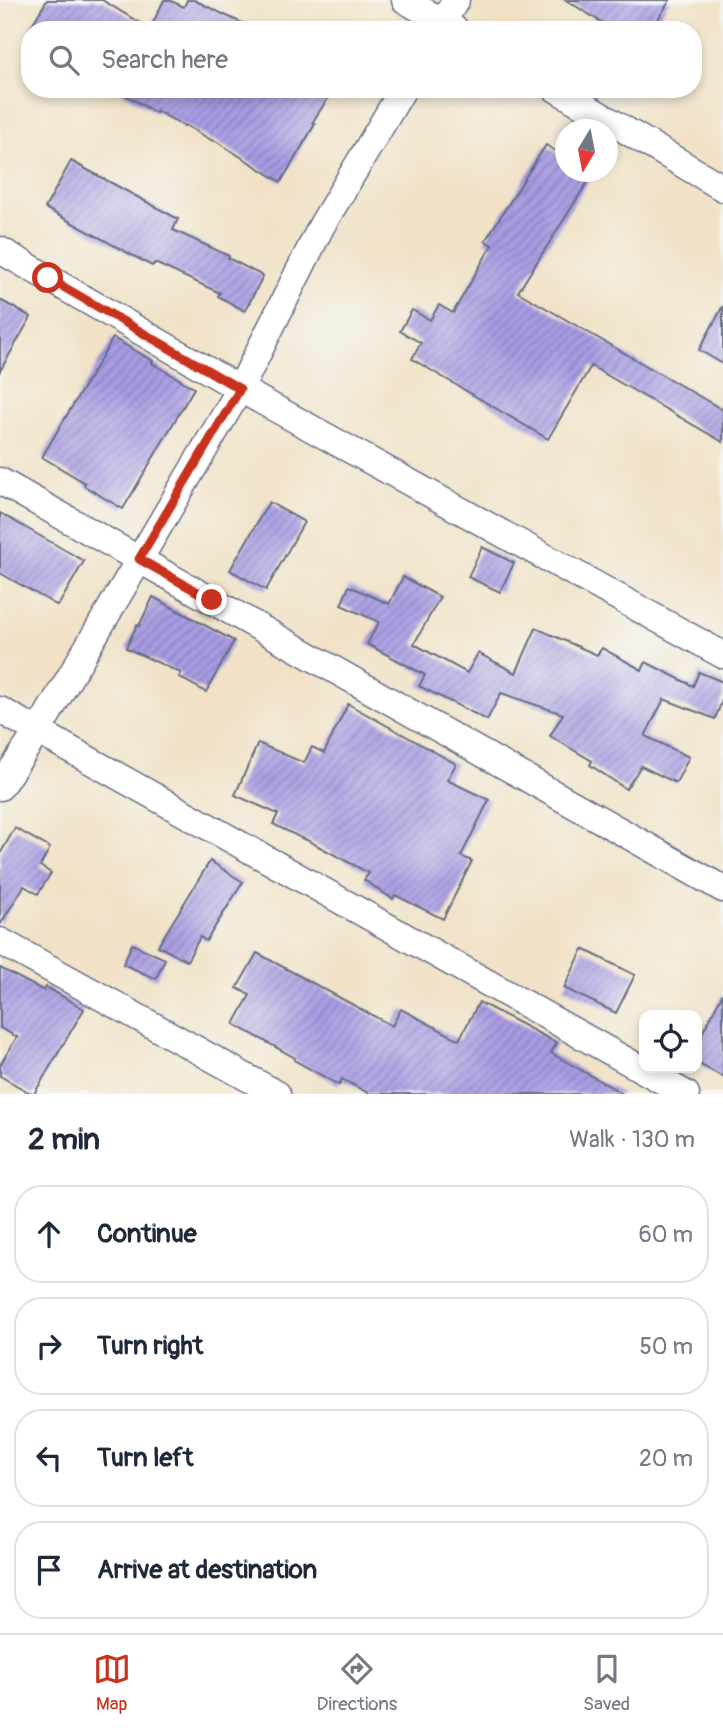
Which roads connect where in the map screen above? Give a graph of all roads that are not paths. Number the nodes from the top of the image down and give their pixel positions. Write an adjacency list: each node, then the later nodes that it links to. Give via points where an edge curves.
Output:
1 (405, 0): 2 (street)
2 (448, 20)
3 (398, 98): 7 (street, via 322,225)
4 (571, 98): 5 (street)
5 (723, 187)
6 (0, 250): 7 (street)
7 (240, 389): 9 (street); 10 (street)
8 (0, 481): 9 (street)
9 (139, 559): 12 (street); 14 (street)
10 (723, 655)
11 (0, 710): 12 (street)
12 (38, 731): 13 (street); 17 (street)
13 (0, 787)
14 (723, 889)
15 (0, 941): 16 (street)
16 (277, 1094)
17 (686, 1094)

